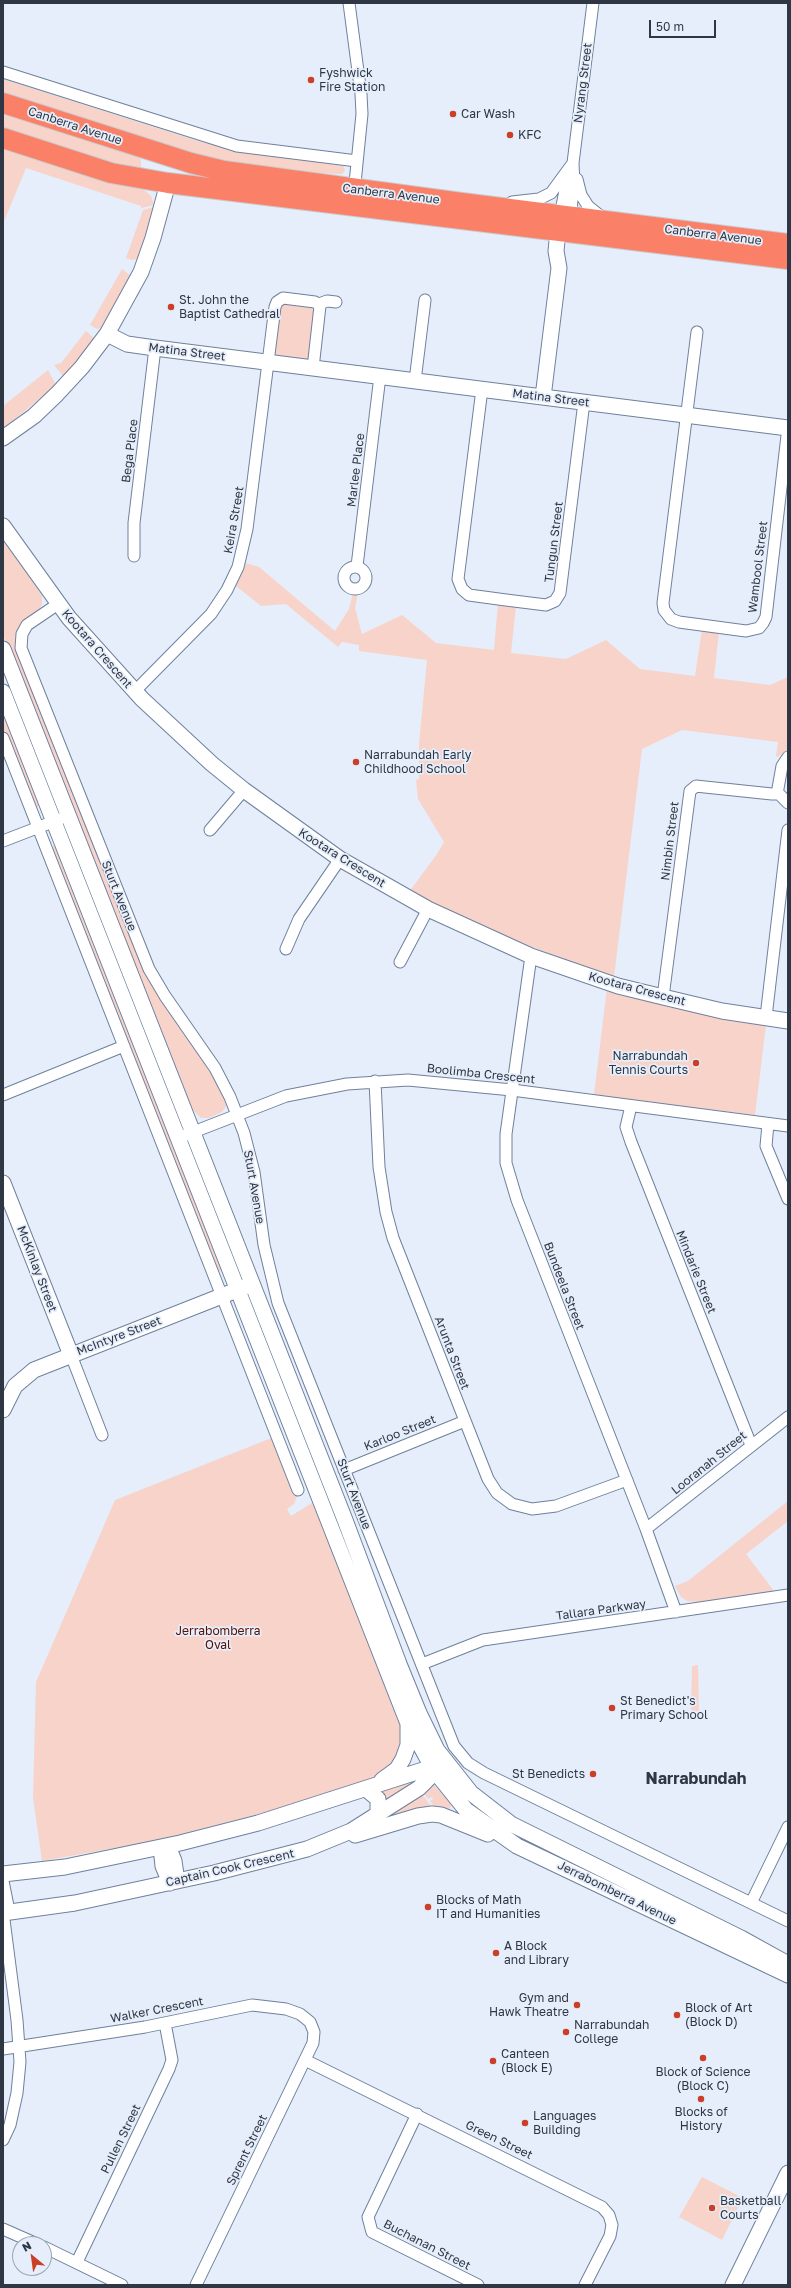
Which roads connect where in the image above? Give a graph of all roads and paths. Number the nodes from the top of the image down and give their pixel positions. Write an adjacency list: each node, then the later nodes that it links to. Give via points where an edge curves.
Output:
1 (348, 3): 8 (street, via 361,94 362,114)
2 (593, 3): 9 (street, Nyrang Street)
3 (3, 72): 8 (street, via 237,146)
4 (9, 104): 6 (highway, Canberra Avenue)
5 (3, 138): 11 (highway, Canberra Avenue, via 111,174)
6 (119, 140): 7 (highway); 10 (highway, Canberra Avenue)
7 (143, 154): 11 (highway, via 146,167); 12 (highway, via 158,167)
8 (357, 161): 13 (street)
9 (572, 163): 14 (street, via 551,193 539,199 523,202); 15 (street, via 581,195 588,206); 16 (street, Nyrang Street, via 565,184)
10 (212, 168): 12 (highway, via 192,170); 13 (highway, Canberra Avenue)
11 (135, 177): 12 (highway, Canberra Avenue)
12 (168, 183): 13 (highway, Canberra Avenue); 23 (main road, via 141,272)
13 (353, 197): 14 (highway, Canberra Avenue); 16 (highway, Canberra Avenue)
14 (462, 203): 16 (highway, Canberra Avenue)
15 (608, 222): 16 (highway, Canberra Avenue); 17 (highway, Canberra Avenue)
16 (564, 224): 18 (highway, Canberra Avenue); 30 (main road, Nyrang Street, via 565,254 559,268)
17 (788, 244)
18 (788, 259)
19 (425, 300): 28 (street)
20 (336, 302): 21 (street, via 327,301)
21 (319, 304): 25 (street, via 285,298 277,302); 26 (street, via 321,311)
22 (696, 332): 32 (street)
23 (107, 334): 24 (main road, Matina Street, via 128,344); 34 (main road, via 57,394 34,416)
24 (155, 348): 25 (main road, Matina Street); 36 (street, Bega Place, via 134,523)
25 (268, 363): 26 (main road, Matina Street); 40 (street, Keira Street, via 247,529 235,575 206,620)
26 (313, 368): 27 (main road, Matina Street)
27 (380, 376): 28 (main road, Matina Street); 37 (street, Marlee Place)
28 (415, 381): 29 (main road, Matina Street)
29 (482, 389): 30 (main road, Matina Street); 31 (street, Tungun Street, via 458,579 462,589 469,595 499,600 546,605 559,596)
30 (544, 397): 31 (main road, Matina Street)
31 (584, 402): 32 (main road, Matina Street)
32 (686, 415): 33 (main road, Matina Street); 33 (street, Wambool Street, via 663,604 671,619 715,627 754,630 759,628 766,617)
33 (788, 427)
34 (3, 438)
35 (3, 526): 38 (main road, Kootara Crescent)
36 (134, 556)
37 (357, 566)
38 (58, 604): 40 (main road, Kootara Crescent); 66 (street, Sturt Avenue, via 27,625 22,634 21,648 149,969 215,1068)
39 (3, 649): 47 (main road, Sturt Avenue)
40 (135, 691): 44 (main road, Kootara Crescent, via 212,764)
41 (3, 692): 48 (main road)
42 (3, 738): 49 (street)
43 (788, 757): 45 (street, via 782,766)
44 (244, 790): 50 (street); 53 (main road, Kootara Crescent)
45 (777, 794): 46 (street); 58 (street, Nimbin Street, via 705,786 696,786 690,791)
46 (788, 803)
47 (68, 815): 48 (street); 69 (main road, Sturt Avenue)
48 (54, 821): 49 (street); 70 (main road)
49 (38, 827): 52 (street); 61 (street)
50 (210, 830)
51 (788, 830): 59 (street)
52 (3, 841)
53 (340, 859): 54 (main road, Kootara Crescent); 55 (street, via 299,919)
54 (428, 909): 56 (main road, Kootara Crescent); 57 (street)
55 (286, 949)
56 (531, 956): 58 (main road, Kootara Crescent, via 618,986); 63 (street, Bundeela Street)
57 (400, 962)
58 (663, 998): 59 (main road, Kootara Crescent)
59 (766, 1018): 60 (main road, Kootara Crescent)
60 (788, 1021)
61 (124, 1046): 64 (street); 75 (street)
62 (375, 1081): 63 (street, Boolimba Crescent, via 408,1080); 66 (street, Boolimba Crescent, via 286,1096); 79 (street, Arunta Street, via 379,1167 386,1212 393,1238)
63 (512, 1090): 65 (street, Boolimba Crescent); 83 (street, Bundeela Street, via 506,1134 506,1163 514,1192)
64 (3, 1095)
65 (631, 1106): 67 (street, Boolimba Crescent); 81 (street, Mindarie Street, via 626,1127 631,1142)
66 (237, 1114): 69 (street, Boolimba Crescent); 82 (street, Sturt Avenue, via 254,1172 264,1245 278,1303)
67 (768, 1124): 68 (street, Boolimba Crescent); 72 (street, via 766,1146)
68 (788, 1126)
69 (192, 1132): 70 (street, Boolimba Crescent); 73 (main road, Sturt Avenue)
70 (178, 1138): 74 (main road)
71 (3, 1183): 76 (main road, McKinlay Street)
72 (788, 1199)
73 (252, 1284): 74 (main road, McIntyre Street); 88 (main road, Sturt Avenue)
74 (238, 1290): 75 (main road, McIntyre Street); 90 (main road)
75 (222, 1296): 76 (main road, McIntyre Street); 84 (street)
76 (71, 1355): 77 (main road, McIntyre Street, via 27,1374 15,1386); 80 (street)
77 (3, 1410)
78 (788, 1417): 81 (street, Looranah Street)
79 (465, 1421): 82 (street, Karloo Street); 83 (street, Arunta Street, via 488,1479 497,1493 512,1504 532,1509 556,1506)
80 (102, 1435)
81 (751, 1445): 85 (street, Looranah Street)
82 (344, 1470): 89 (street, Sturt Avenue)
83 (627, 1480): 85 (street, Bundeela Street)
84 (298, 1490)
85 (646, 1529): 87 (street, Bundeela Street)
86 (788, 1595): 87 (street, Tallara Parkway)
87 (676, 1612): 89 (street, Tallara Parkway, via 483,1640)
88 (399, 1664): 91 (main road, via 414,1712 433,1752); 92 (main road, Sturt Avenue, via 430,1737)
89 (422, 1664): 105 (street, Sturt Avenue, via 454,1746 477,1770)
90 (407, 1721): 91 (main road); 94 (main road, via 408,1745 402,1761 392,1773)
91 (433, 1769): 92 (main road); 94 (main road); 95 (main road, Captain Cook Crescent, via 429,1779 422,1786); 97 (main road, Jerrabomberra Avenue, via 455,1798 473,1816)
92 (453, 1773): 93 (main road, Sturt Avenue)
93 (464, 1784): 101 (main road, Jerrabomberra Avenue, via 484,1806 511,1824)
94 (366, 1789): 95 (main road, via 378,1799); 98 (main road, via 258,1823)
95 (378, 1815): 99 (main road, Captain Cook Crescent, via 351,1831)
96 (788, 1827): 105 (street)
97 (515, 1844): 99 (main road, via 441,1815 432,1814); 104 (main road, Jerrabomberra Avenue)
98 (165, 1846): 100 (main road, via 65,1867); 103 (main road, via 163,1866)
99 (307, 1849): 103 (main road, Captain Cook Crescent)
100 (3, 1874)
101 (610, 1874): 104 (main road, via 615,1884); 108 (main road, Jerrabomberra Avenue)
102 (3, 1881): 106 (street, via 8,1906)
103 (173, 1882): 106 (main road, Captain Cook Crescent, via 75,1903)
104 (614, 1891): 109 (main road, Jerrabomberra Avenue)
105 (751, 1903): 107 (street)
106 (3, 1913): 112 (street)
107 (788, 1921)
108 (788, 1964)
109 (788, 1975)
110 (165, 2023): 111 (street, Walker Crescent, via 257,2005 286,2009 304,2016); 112 (street, Walker Crescent); 121 (street, Pullen Street, via 172,2060 169,2069)
111 (312, 2024): 114 (street, Sprent Street, via 314,2040)
112 (20, 2046): 113 (street, Walker Crescent); 116 (street, via 17,2093 10,2125)
113 (3, 2049)
114 (305, 2060): 115 (street, Green Street); 123 (street, Sprent Street)
115 (417, 2114): 124 (street, Buchanan Street, via 368,2217 372,2232); 125 (street, Green Street, via 602,2207 609,2215 612,2225 610,2236)
116 (3, 2140)
117 (788, 2173): 126 (main road)
118 (3, 2229): 119 (street)
119 (19, 2236)
120 (52, 2251): 121 (street)
121 (76, 2262): 122 (street)
122 (122, 2285)
123 (196, 2285)
124 (478, 2285)
125 (585, 2285)
126 (734, 2285)

